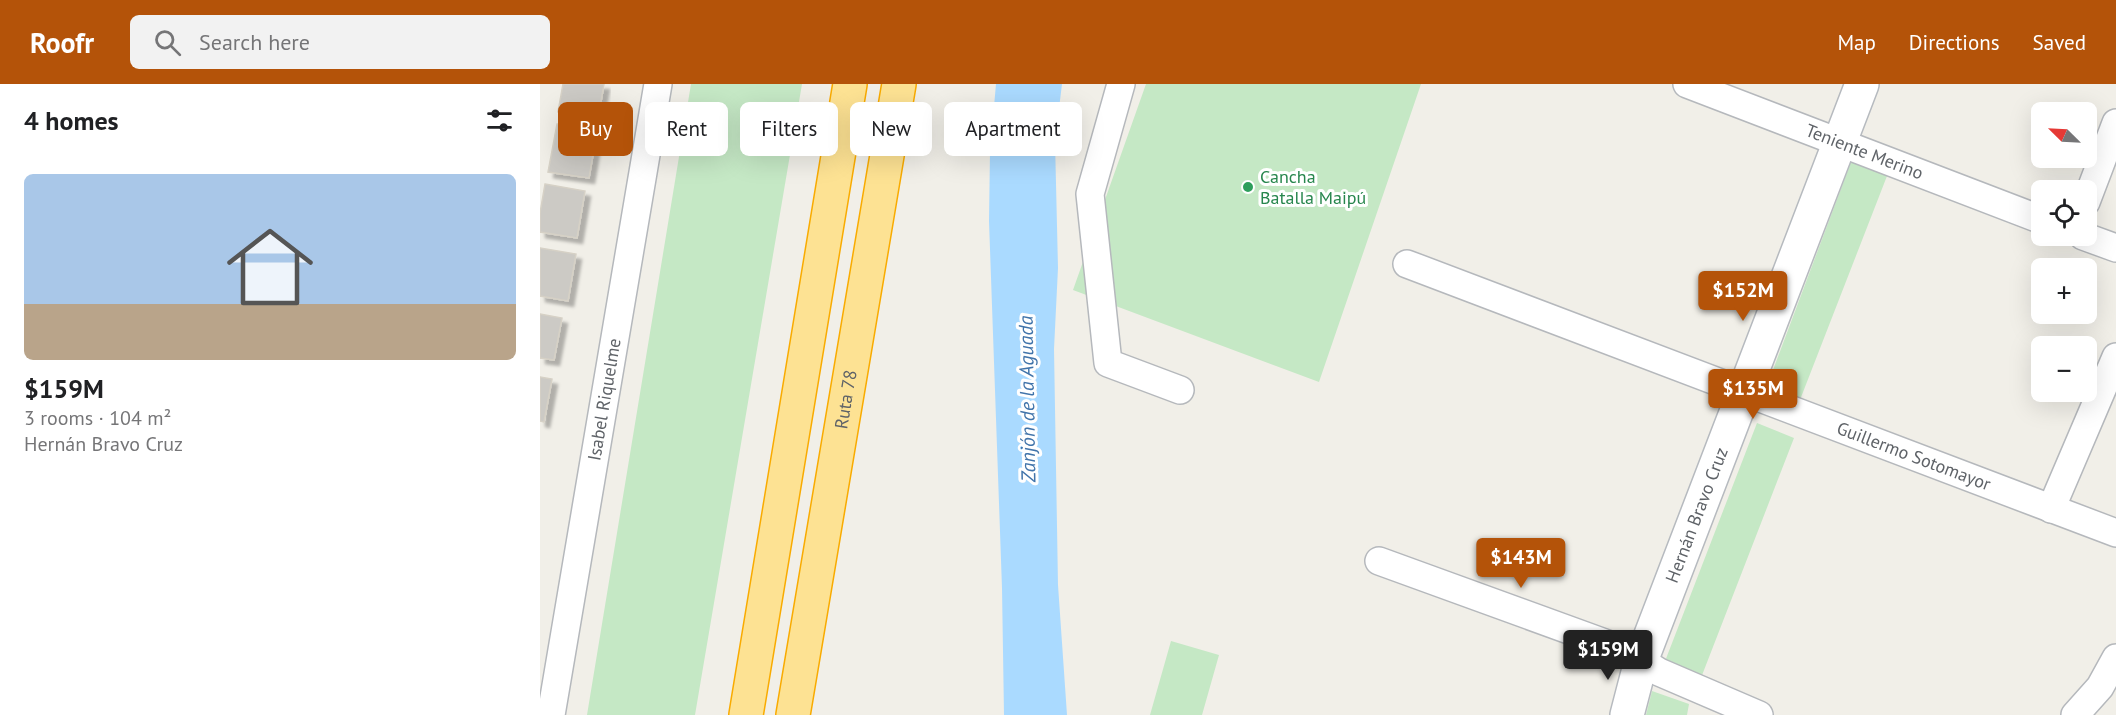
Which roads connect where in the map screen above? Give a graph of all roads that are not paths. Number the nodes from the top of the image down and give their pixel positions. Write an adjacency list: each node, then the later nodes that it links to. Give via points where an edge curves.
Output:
1 (658, 84): 22 (street, Isabel Riquelme)
2 (850, 84): 23 (highway)
3 (899, 84): 24 (highway, Ruta 78)
4 (1121, 84): 15 (street, via 1090,194 1108,363)
5 (1687, 84): 8 (street, Teniente Merino)
6 (1863, 84): 8 (street, Hernán Bravo Cruz)
7 (2116, 123): 9 (street)
8 (1839, 142): 10 (street, Teniente Merino); 16 (street, Hernán Bravo Cruz)
9 (2094, 180)
10 (2031, 216)
11 (2097, 241): 12 (street)
12 (2116, 248)
13 (1407, 264): 16 (street, Guillermo Sotomayor)
14 (2116, 357): 17 (street)
15 (1180, 390)
16 (1744, 393): 17 (street, Guillermo Sotomayor); 21 (street, Hernán Bravo Cruz)
17 (2052, 509): 18 (street, Guillermo Sotomayor)
18 (2116, 533)
19 (1379, 561): 21 (street, via 1624,650)
20 (2116, 658): 27 (street, via 2100,687)
21 (1641, 661): 25 (street, Hernán Bravo Cruz); 26 (street)
22 (547, 714)
23 (746, 715)
24 (793, 715)
25 (1626, 715)
26 (1759, 715)
27 (2075, 715)

